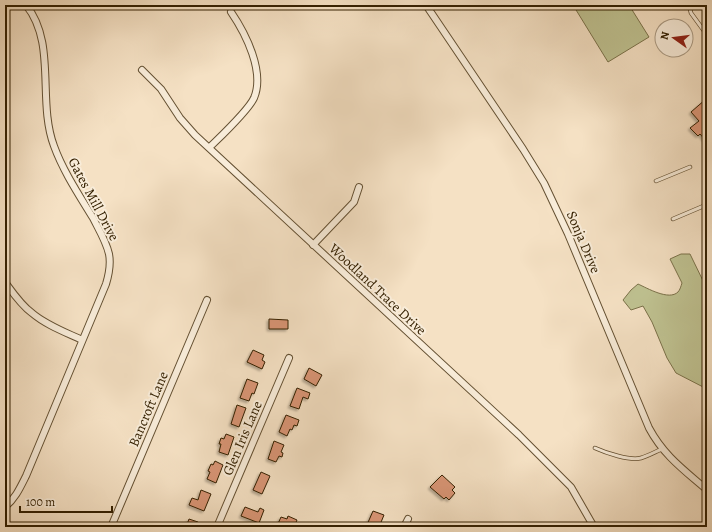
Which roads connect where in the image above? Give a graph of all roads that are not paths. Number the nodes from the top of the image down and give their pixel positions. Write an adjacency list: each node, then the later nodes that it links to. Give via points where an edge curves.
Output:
1 (26, 5): 16 (street, Gates Mill Drive, via 38,25 43,40 46,111 50,136 60,162 104,238 109,255 110,271 106,284)
2 (426, 5): 19 (street, Sonja Drive, via 544,184 568,234 649,428)
3 (689, 5): 5 (lane, via 691,13)
4 (231, 12): 7 (street, via 241,26 255,62 257,86 254,99)
5 (707, 35)
6 (142, 70): 7 (street, Woodland Trace Drive, via 161,89 195,136)
7 (209, 148): 13 (street, Woodland Trace Drive)
8 (690, 167): 9 (lane)
9 (656, 181)
10 (359, 187): 13 (street, via 354,202)
11 (707, 205): 12 (lane)
12 (673, 219)
13 (314, 245): 26 (street, Woodland Trace Drive, via 519,435 571,487)
14 (5, 282): 16 (street, via 32,313 48,324)
15 (207, 300): 23 (street, Bancroft Lane)
16 (82, 340): 21 (street, Gates Mill Drive, via 26,476 11,503)
17 (289, 358): 24 (street, Glen Iris Lane)
18 (595, 448): 19 (lane, via 633,459)
19 (662, 449): 20 (street, Sonja Drive)
20 (707, 490)
21 (5, 507)
22 (408, 519): 25 (street)
23 (111, 527)
24 (219, 527)
25 (404, 527)
26 (594, 527)

